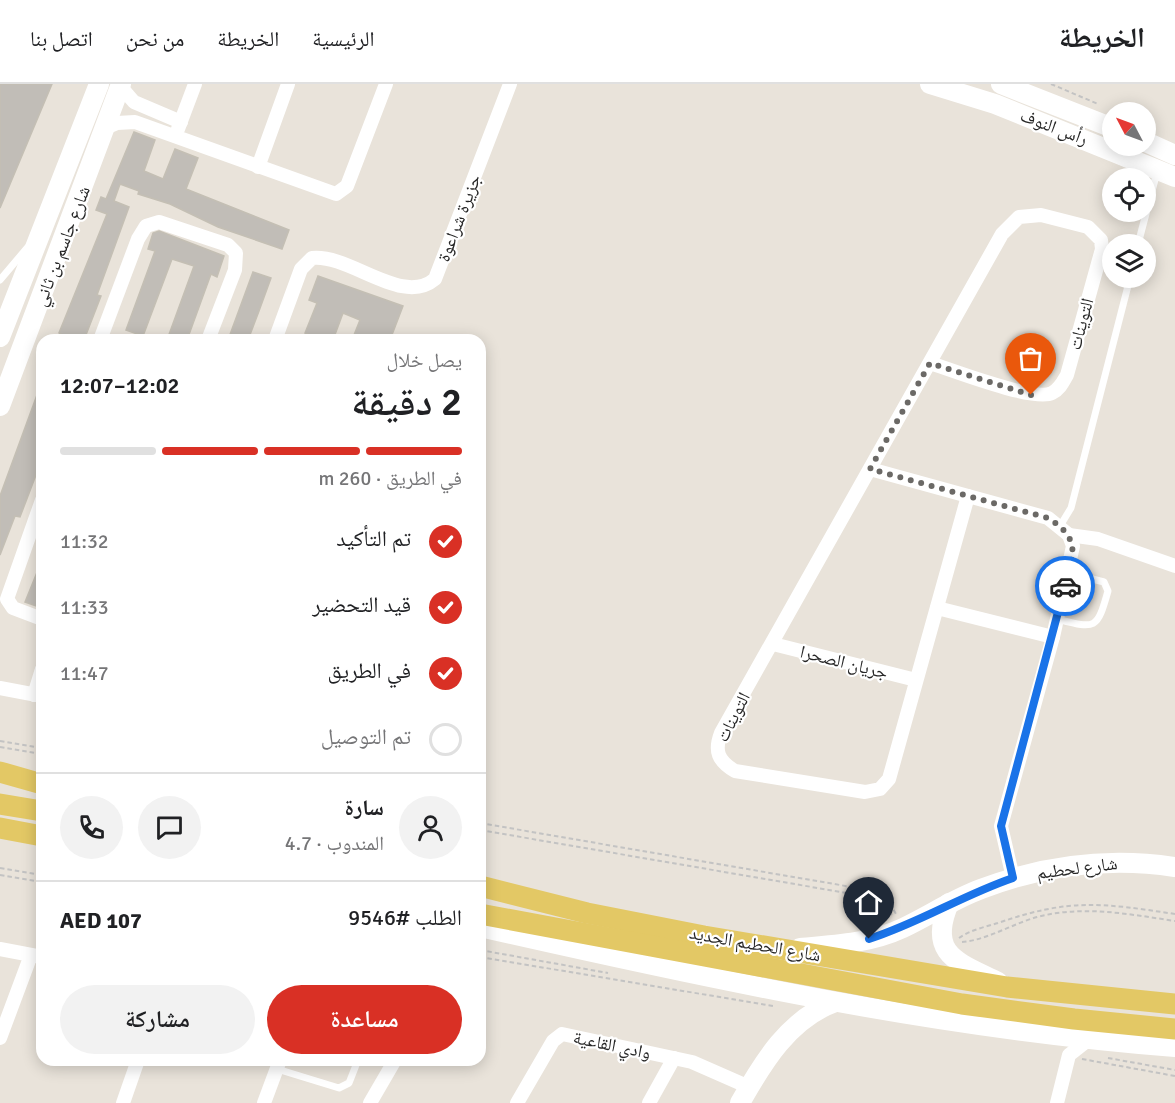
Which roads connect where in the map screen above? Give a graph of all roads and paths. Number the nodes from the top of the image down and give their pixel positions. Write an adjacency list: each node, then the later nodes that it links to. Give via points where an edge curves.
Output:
1 (99, 84): 19 (street, شارع جاسم بن ثاني)
2 (195, 84): 11 (street)
3 (288, 84): 17 (street)
4 (386, 84): 17 (street, via 340,193 331,194)
5 (510, 84): 25 (street, جزيرة شراعوة, via 435,279 408,289 330,259 312,258 301,269)
6 (930, 84): 18 (street, رأس النوف, via 995,104)
7 (1001, 84): 12 (street, رأس النوف)
8 (1051, 84): 10 (path)
9 (121, 85): 11 (street, via 134,102); 13 (street, شارع جاسم بن ثاني)
10 (1102, 106)
11 (181, 122): 14 (street)
12 (1102, 124)
13 (105, 128): 14 (street, via 129,121); 28 (street, شارع جاسم بن ثاني)
14 (175, 137): 17 (street)
15 (1156, 146): 16 (street)
16 (1175, 155)
17 (258, 167)
18 (1166, 173): 20 (lane)
19 (40, 232): 21 (lane); 26 (street, شارع جاسم بن ثاني)
20 (1142, 234)
21 (0, 280)
22 (1127, 288): 32 (lane)
23 (102, 334): 24 (street, via 138,239 146,226 159,222 228,245 236,253 235,270)
24 (210, 334)
25 (278, 334)
26 (0, 338)
27 (930, 363): 27 (street, التوينات, via 1010,224 1019,217 1041,215 1088,226 1096,233 1102,249 1067,375 1060,387 1051,393 1031,395); 29 (street, التوينات)
28 (0, 406)
29 (870, 469): 30 (street); 39 (street, التوينات)
30 (968, 496): 32 (street, via 1048,518); 35 (street, التوينات)
31 (36, 517): 36 (street, via 7,599 13,608)
32 (1065, 530): 33 (street); 34 (street, via 1073,546)
33 (1175, 566)
34 (1069, 573): 37 (street); 37 (lane, via 1104,582 1108,591 1101,618 1093,626)
35 (937, 608): 38 (street); 40 (street, التوينات)
36 (36, 617)
37 (1057, 619): 38 (street)
38 (1053, 637): 63 (street, via 1001,826)
39 (773, 644): 40 (street, جريان الصحرا); 40 (street, التوينات, via 717,745 718,757 735,771 865,792 880,789 889,779)
40 (916, 680)
41 (0, 688): 42 (street)
42 (36, 695)
43 (0, 741): 45 (path)
44 (0, 747): 46 (path)
45 (36, 747)
46 (36, 753)
47 (0, 772): 48 (main road)
48 (36, 782)
49 (0, 787): 50 (main road)
50 (36, 793)
51 (0, 804): 52 (main road)
52 (36, 810)
53 (486, 824): 71 (path, via 869,890 888,900)
54 (0, 828): 57 (main road)
55 (486, 831): 69 (path, via 870,897 882,903)
56 (0, 834): 58 (main road)
57 (36, 835)
58 (36, 836)
59 (1175, 867): 63 (street, شارع لحطيم, via 1118,862 1059,867)
60 (0, 868): 62 (path)
61 (0, 874): 64 (path)
62 (36, 874)
63 (1013, 878): 66 (street, شارع لحطيم)
64 (36, 881)
65 (486, 887): 74 (main road, شارع الحطيم الجديد, via 626,921)
66 (949, 903): 74 (street, شارع لحطيم, via 902,929 852,944); 77 (street, via 940,927 947,951)
67 (1175, 914): 70 (path, via 1113,904 1067,905 1022,915 956,940 967,942 1036,918 1072,911 1111,911)
68 (486, 915): 81 (main road, شارع الحطيم الجديد, via 962,1004)
69 (894, 918)
70 (1175, 921)
71 (898, 922)
72 (486, 928): 78 (street)
73 (0, 949): 75 (street)
74 (783, 949): 77 (main road, شارع الحطيم الجديد)
75 (36, 956): 83 (street)
76 (486, 958): 78 (path, via 764,1006)
77 (1007, 987): 80 (main road, شارع الحطيم الجديد)
78 (779, 999): 79 (street); 82 (street, via 789,1015)
79 (835, 1002): 82 (street, via 806,1017); 85 (street, via 1056,1036)
80 (1175, 1004)
81 (1175, 1029)
82 (783, 1037): 94 (street)
83 (0, 1038)
84 (1175, 1047): 85 (street)
85 (1084, 1053): 92 (path); 93 (path); 100 (street)
86 (674, 1058): 94 (street, وادي القاعية, via 705,1066); 98 (street, وادي القاعية, via 562,1034 553,1041); 99 (street, وادي القاعية)
87 (136, 1066): 95 (street)
88 (278, 1066): 96 (street)
89 (281, 1066): 90 (lane, via 339,1088 350,1083)
90 (356, 1066)
91 (392, 1066): 97 (street)
92 (1175, 1070)
93 (1175, 1076)
94 (744, 1095)
95 (123, 1103)
96 (264, 1103)
97 (370, 1103)
98 (517, 1103)
99 (648, 1103)
100 (1057, 1103)

